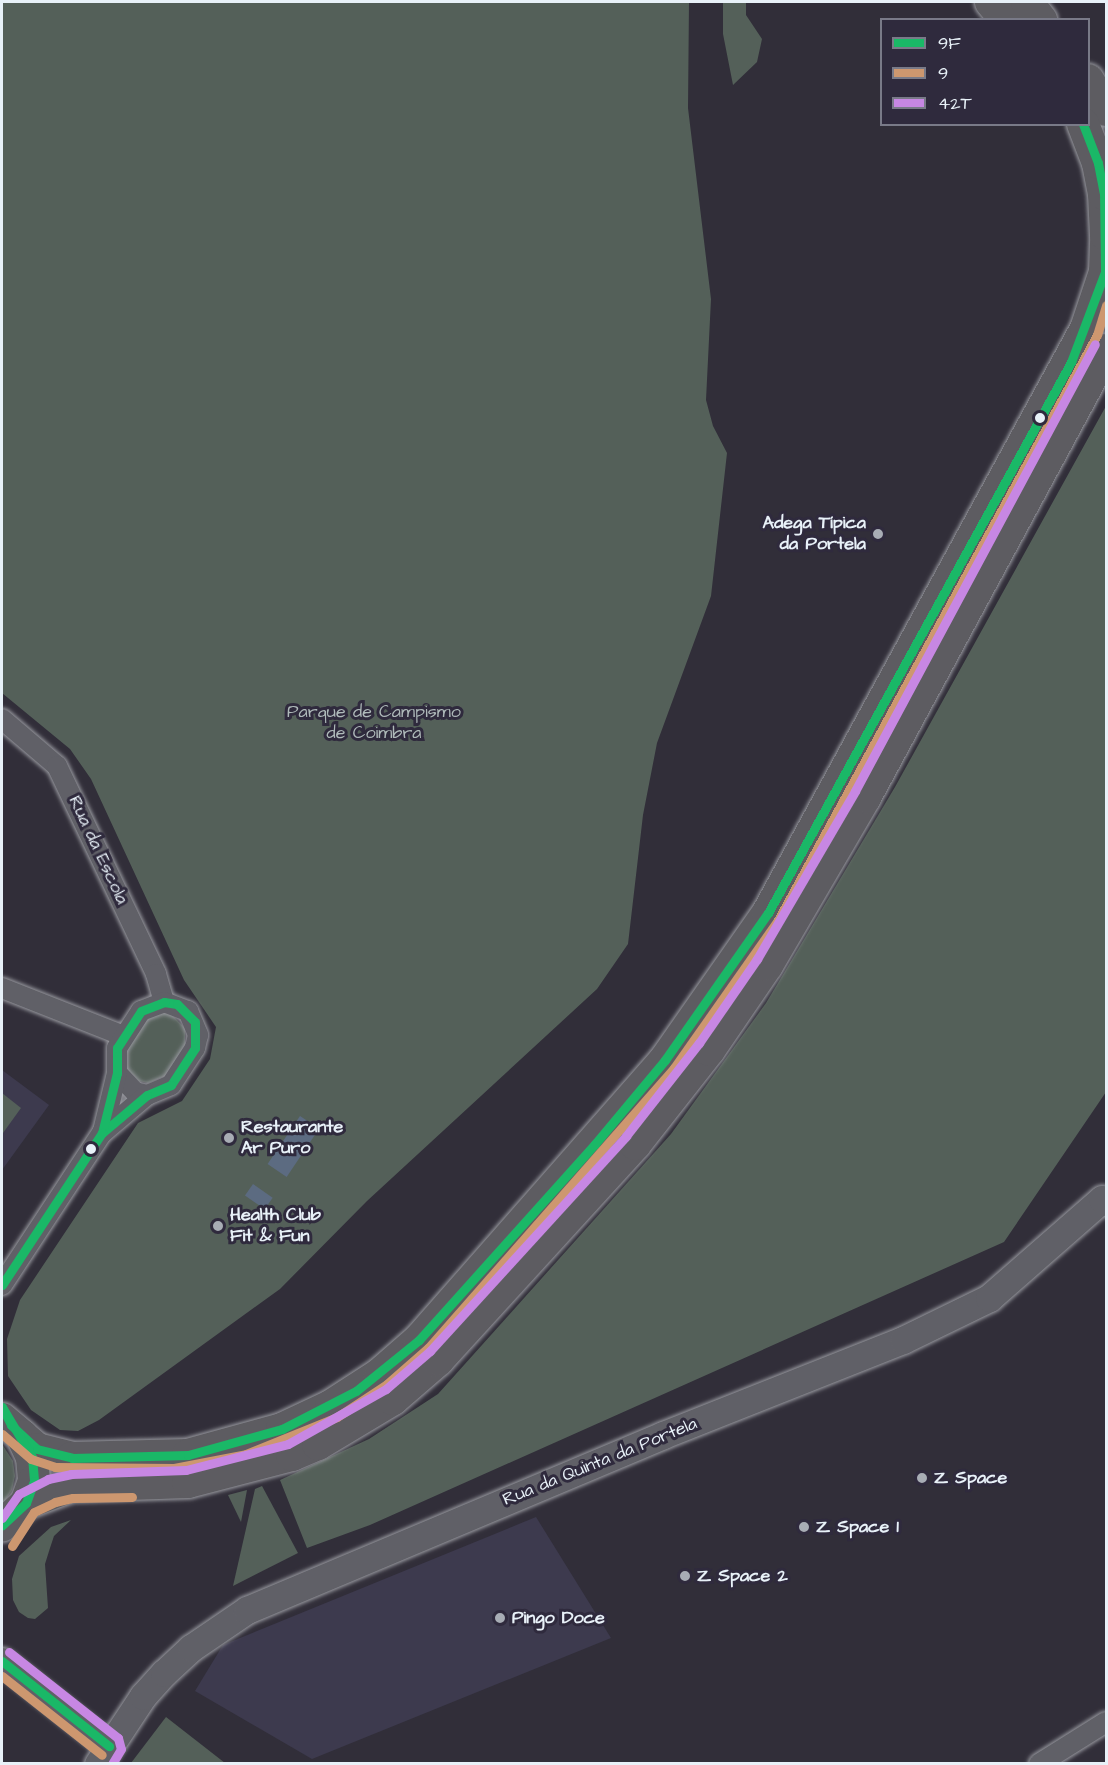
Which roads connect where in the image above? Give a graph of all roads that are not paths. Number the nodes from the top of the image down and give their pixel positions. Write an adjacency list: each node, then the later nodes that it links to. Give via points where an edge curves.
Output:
1 (991, 2): 3 (main road)
2 (1027, 2): 4 (main road)
3 (1004, 18)
4 (1039, 18)
5 (1090, 82): 6 (main road)
6 (1107, 110)
7 (1084, 126): 18 (main road, via 1102,184 1106,234 1105,272 1086,329 768,913 665,1060 452,1306 380,1374 330,1406 282,1429 188,1455 72,1458 37,1449)
8 (1107, 350): 19 (main road, via 828,866 767,965 709,1050 635,1144 438,1360 393,1399 326,1440 292,1455 188,1482 72,1486)
9 (2, 719): 11 (street, Rua da Escola, via 57,766 156,974)
10 (2, 988): 12 (street)
11 (164, 1002): 12 (street, via 141,1011); 14 (street, via 188,1011 198,1035 195,1048 171,1085)
12 (124, 1036): 13 (street, via 114,1061)
13 (117, 1074): 14 (street, via 135,1092); 15 (street)
14 (147, 1095): 15 (street)
15 (102, 1133): 17 (street)
16 (1105, 1197): 22 (street, Rua da Quinta da Portela, via 989,1298 903,1340 663,1435 247,1610 191,1648 164,1672)
17 (2, 1285)
18 (9, 1422): 19 (main road, via 32,1457 34,1481)
19 (10, 1522)
20 (2, 1661): 22 (street)
21 (1107, 1722): 23 (street)
22 (103, 1755)
23 (1040, 1764)

